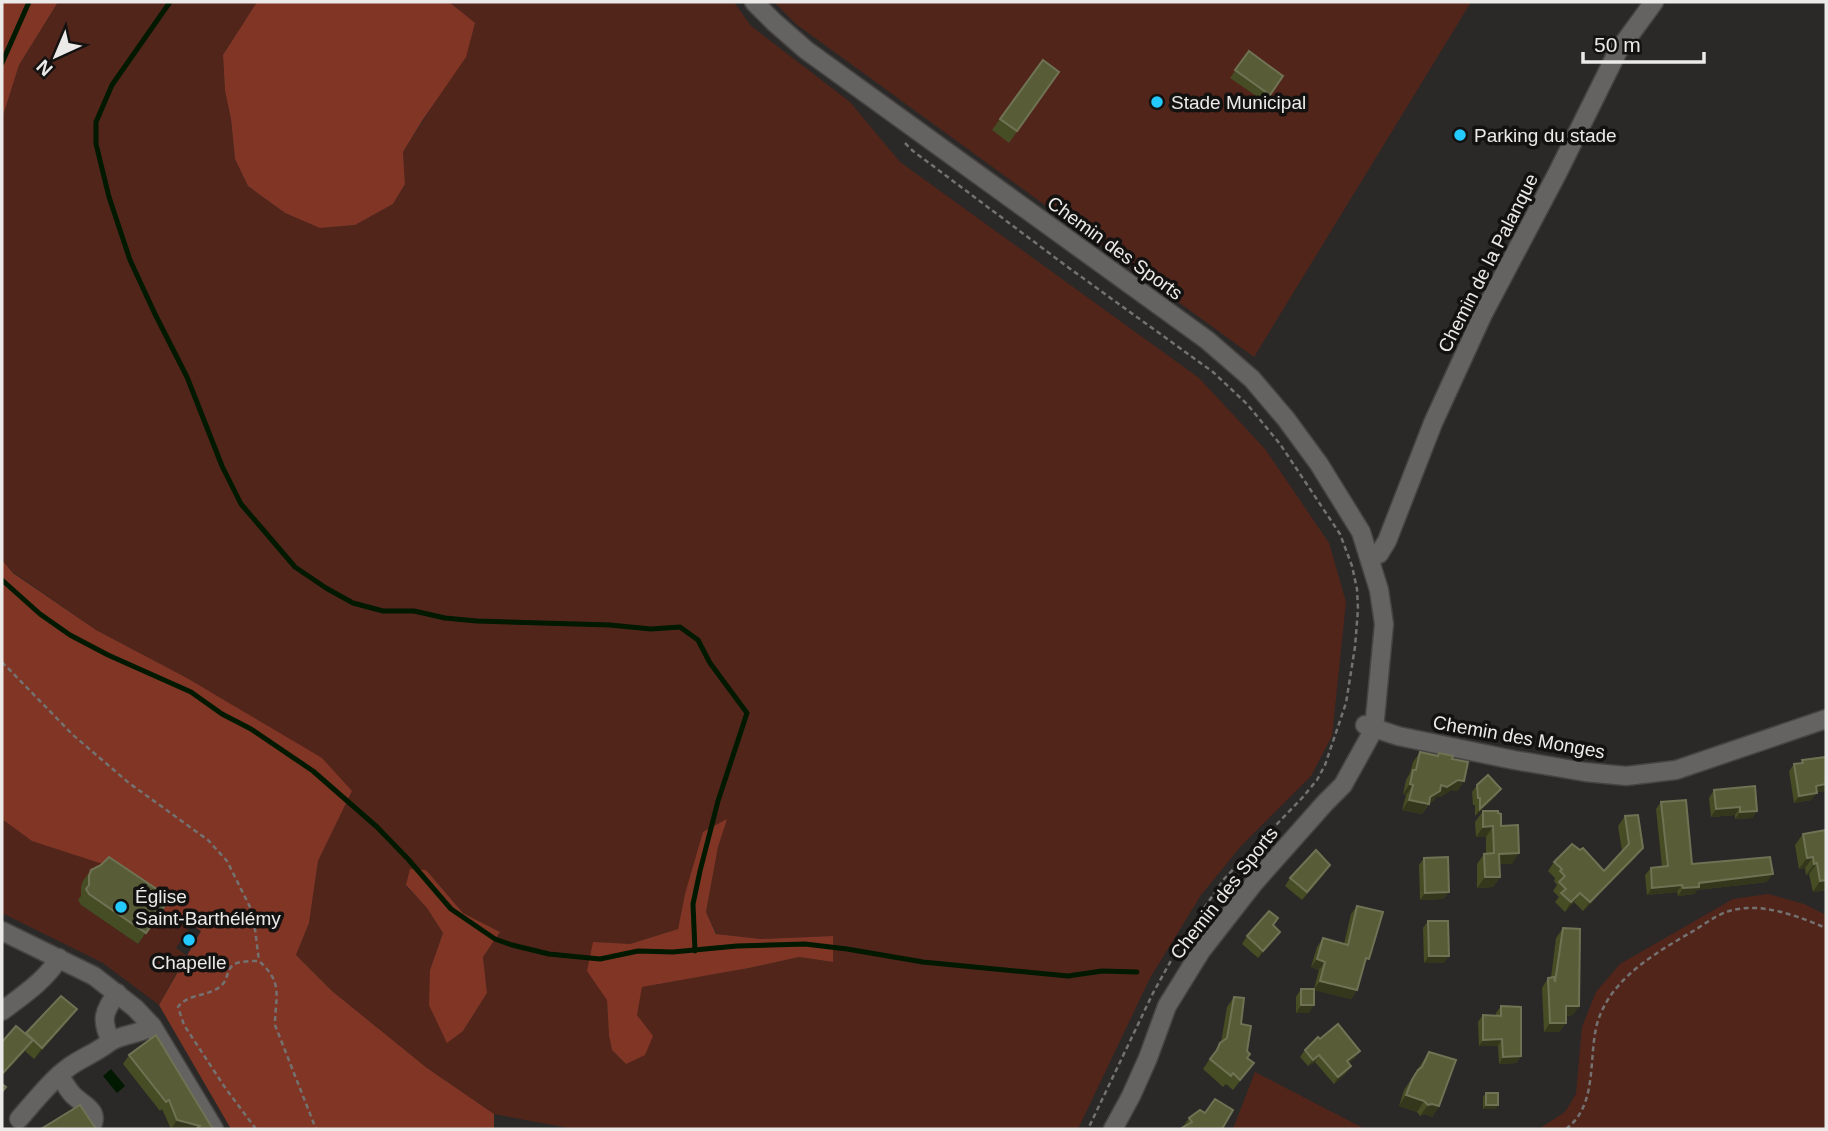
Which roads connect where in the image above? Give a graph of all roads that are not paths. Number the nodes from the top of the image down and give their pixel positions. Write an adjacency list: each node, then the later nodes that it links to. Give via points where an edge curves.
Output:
1 (754, 2): 5 (street, Chemin des Sports, via 806,50 1208,341 1252,379 1319,464 1361,532 1379,590)
2 (1654, 2): 3 (street, Chemin de la Palanque, via 1618,51 1483,314)
3 (1379, 554)
4 (1826, 719): 5 (street, Chemin des Monges, via 1676,770 1626,776 1514,760)
5 (1370, 727): 16 (street, Chemin des Sports, via 1325,803 1201,951 1167,1006)
6 (2, 931): 7 (street)
7 (59, 958): 8 (street); 9 (street)
8 (117, 993): 10 (street); 11 (street, via 104,1016)
9 (2, 1011)
10 (152, 1026): 11 (street); 15 (street)
11 (111, 1041): 12 (street)
12 (60, 1074): 13 (street); 14 (street, via 74,1097 94,1115)
13 (19, 1119)
14 (90, 1129)
15 (214, 1129)
16 (1114, 1129)

